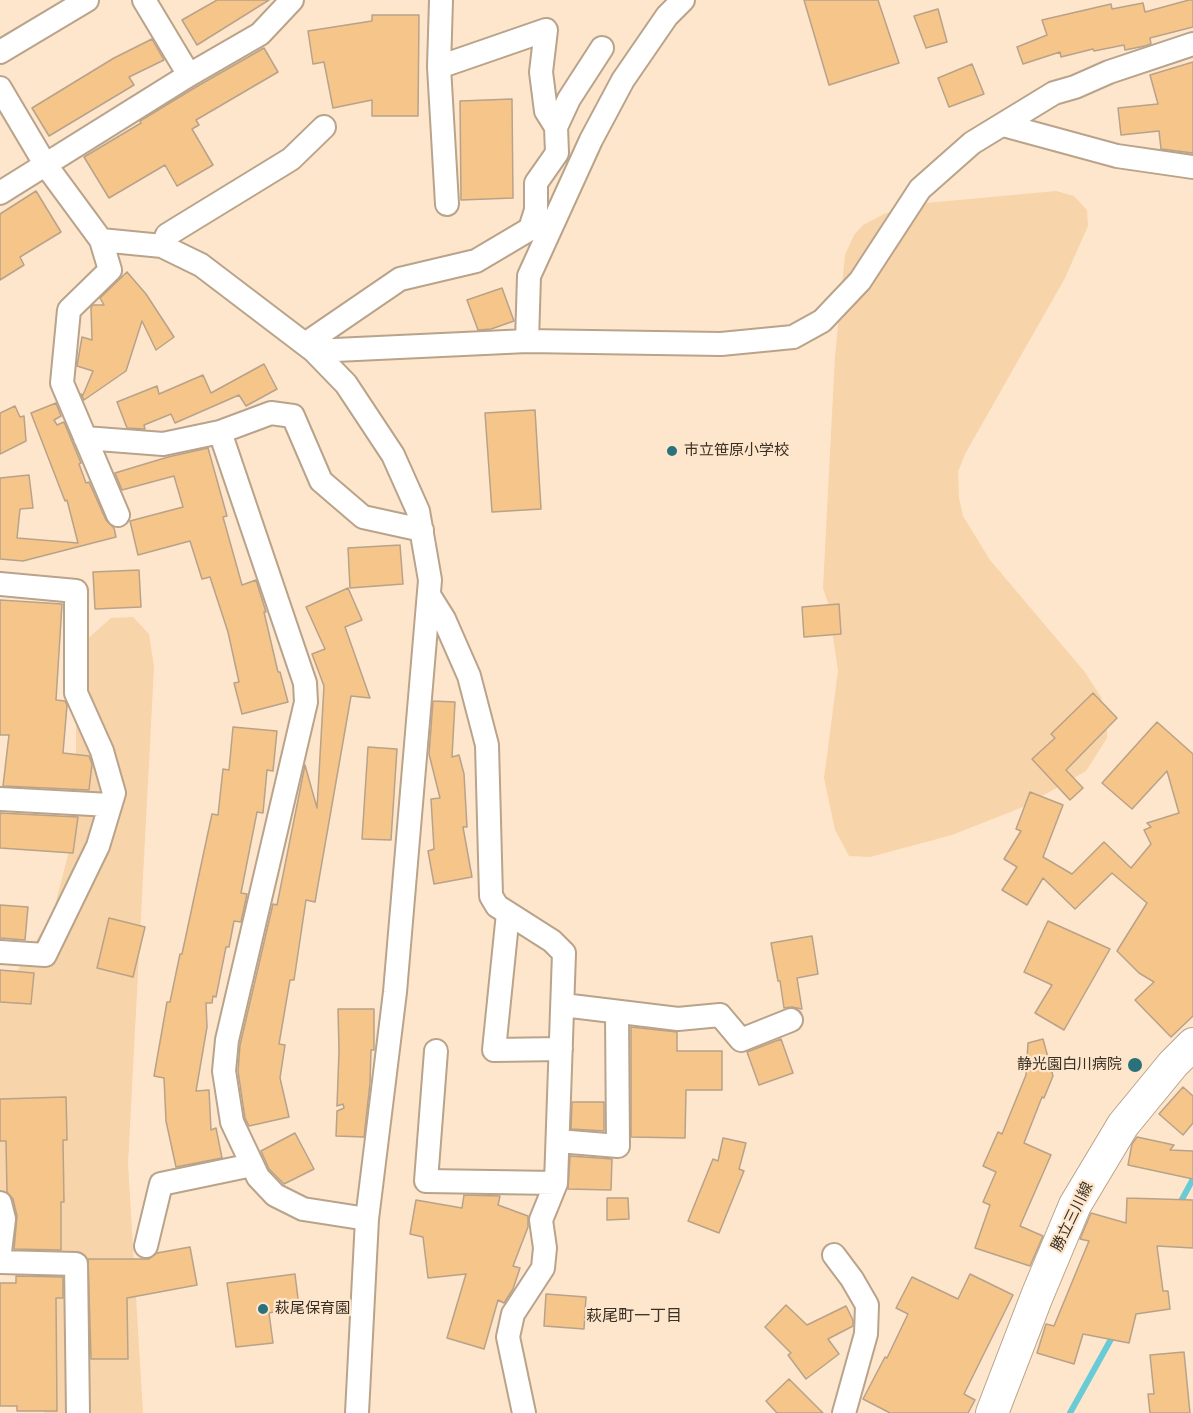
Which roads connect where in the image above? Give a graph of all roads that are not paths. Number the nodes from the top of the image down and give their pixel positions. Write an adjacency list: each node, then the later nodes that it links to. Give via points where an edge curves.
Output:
1 (87, 0): 8 (street)
2 (144, 0): 10 (street)
3 (292, 0): 10 (street, via 260,34)
4 (441, 0): 9 (street)
5 (683, 0): 21 (street, via 667,16 623,80 591,140 529,276)
6 (1193, 44): 12 (street, via 1054,93)
7 (602, 48): 14 (street)
8 (0, 52)
9 (439, 67): 14 (street, via 546,30 541,72 546,111); 18 (street)
10 (189, 75): 15 (street)
11 (0, 88): 15 (street)
12 (1003, 125): 16 (street, via 1117,156); 21 (street, via 972,143 920,189 860,281 822,321 793,337 721,344)
13 (324, 127): 20 (street, via 291,159 167,235)
14 (556, 127): 22 (street, via 556,153 536,183 536,210 530,230 476,261 400,279)
15 (45, 164): 17 (street); 19 (street)
16 (1193, 167)
17 (0, 193)
18 (447, 204)
19 (100, 240): 20 (street); 24 (street, via 110,270 69,310 62,383)
20 (162, 246): 22 (street, via 201,265)
21 (527, 341): 22 (street)
22 (309, 347): 26 (street, via 346,384 393,455 418,511)
23 (220, 432): 24 (street, via 163,444); 26 (street, via 271,413 293,416 321,481 363,517); 40 (street, via 305,683 306,702 227,1040 224,1071 232,1122)
24 (86, 438): 25 (street)
25 (118, 515)
26 (422, 530): 28 (street)
27 (0, 584): 30 (street, via 76,591 76,693 102,751 114,793)
28 (429, 596): 31 (street, via 469,675 487,745 491,896); 43 (street, via 395,992)
29 (0, 799): 30 (street)
30 (110, 805): 32 (street, via 98,846 45,954)
31 (508, 913): 33 (street, via 564,953); 37 (street, via 494,1050)
32 (0, 952)
33 (563, 1005): 34 (street); 37 (street)
34 (617, 1012): 35 (street, via 678,1018 720,1015 741,1040); 39 (street, via 618,1146)
35 (791, 1020)
36 (1193, 1044): 52 (main road, 勝立三川線, via 1123,1125 1075,1205)
37 (561, 1049): 39 (street)
38 (436, 1051): 41 (street, via 426,1181)
39 (558, 1141): 41 (street)
40 (252, 1165): 43 (street, via 275,1195 303,1209); 44 (street, via 161,1184)
41 (556, 1183): 50 (street, via 541,1220 543,1268 513,1314 508,1337)
42 (0, 1203): 45 (street, via 4,1219)
43 (367, 1219): 49 (street)
44 (146, 1246)
45 (0, 1251)
46 (834, 1255): 51 (street, via 867,1305 866,1334)
47 (0, 1262): 48 (street, via 76,1264)
48 (78, 1413)
49 (357, 1413)
50 (524, 1413)
51 (844, 1413)
52 (992, 1413)

